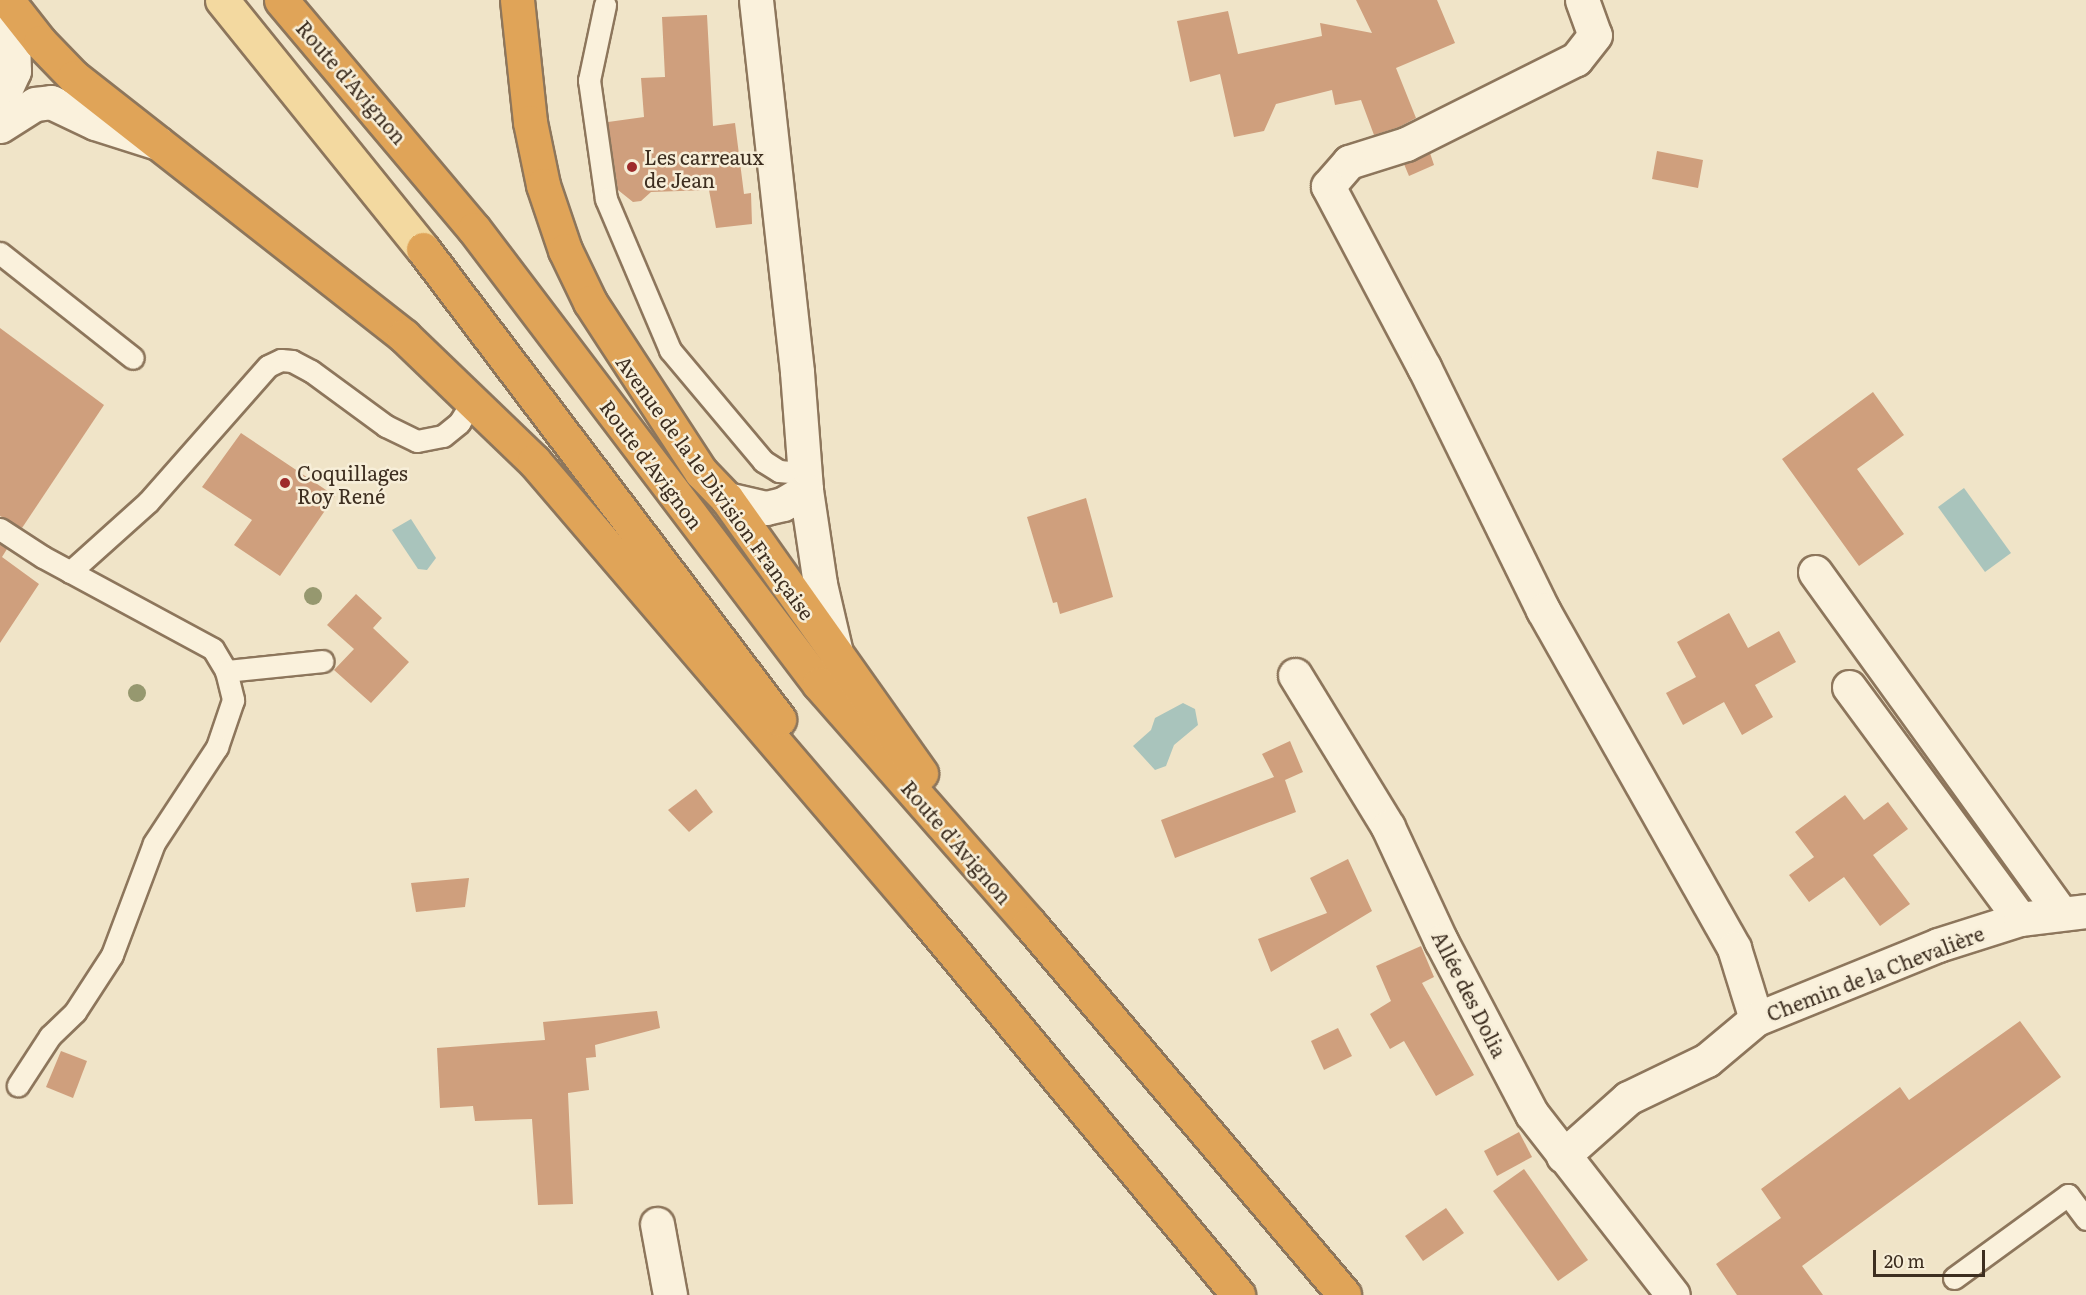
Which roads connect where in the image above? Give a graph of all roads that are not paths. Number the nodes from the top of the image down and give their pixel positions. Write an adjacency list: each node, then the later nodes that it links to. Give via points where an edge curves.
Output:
1 (222, 0): 11 (main road)
2 (281, 0): 28 (highway, Route d'Avignon, via 474,229 819,684)
3 (517, 0): 16 (highway, Avenue de la 1e Division Française, via 530,122 543,185 565,250 618,350 701,472)
4 (756, 0): 15 (street, via 797,372)
5 (1582, 0): 29 (street, via 1595,35 1576,59 1406,144 1349,162 1328,186 1424,367 1543,610 1734,948)
6 (10, 4): 8 (street, via 14,71); 10 (highway, via 74,77)
7 (605, 5): 15 (lane, via 589,80 606,199 670,350 763,461)
8 (0, 101)
9 (0, 126): 10 (street, via 35,104 51,102 95,123)
10 (159, 144): 14 (highway, via 404,336)
11 (423, 249): 26 (highway, via 789,731)
12 (0, 253): 13 (lane)
13 (133, 358)
14 (467, 396): 18 (lane, via 466,412 459,423 443,436 417,441 386,426 311,371 292,361 280,360 268,366 148,502); 26 (highway, via 534,461)
15 (805, 481): 16 (street, via 783,504 766,508); 20 (street, via 820,584)
16 (727, 500): 20 (highway, Avenue de la 1e Division Française)
17 (0, 529): 18 (lane)
18 (70, 572): 22 (lane, via 213,649)
19 (1815, 572): 25 (street)
20 (837, 655): 28 (highway, Avenue de la 1e Division Française)
21 (322, 661): 22 (lane)
22 (226, 671): 30 (lane, via 234,700 217,747 154,843 112,955 75,1012 50,1036)
23 (1295, 675): 31 (street, Allée des Dolia, via 1388,827 1441,941 1532,1114)
24 (1849, 687): 27 (street)
25 (2074, 912): 27 (street, Chemin de la Chevalière)
26 (922, 914): 36 (highway)
27 (2020, 919): 29 (street, Chemin de la Chevalière, via 1938,945)
28 (1029, 924): 37 (highway)
29 (1756, 1019): 31 (street, Chemin de la Chevalière, via 1707,1060 1628,1098)
30 (18, 1085)
31 (1563, 1156): 38 (street, Allée des Dolia)
32 (2086, 1219): 34 (lane, via 2068,1195)
33 (657, 1224): 35 (street)
34 (1954, 1278)
35 (670, 1295)
36 (1238, 1295)
37 (1344, 1295)
38 (1673, 1295)

